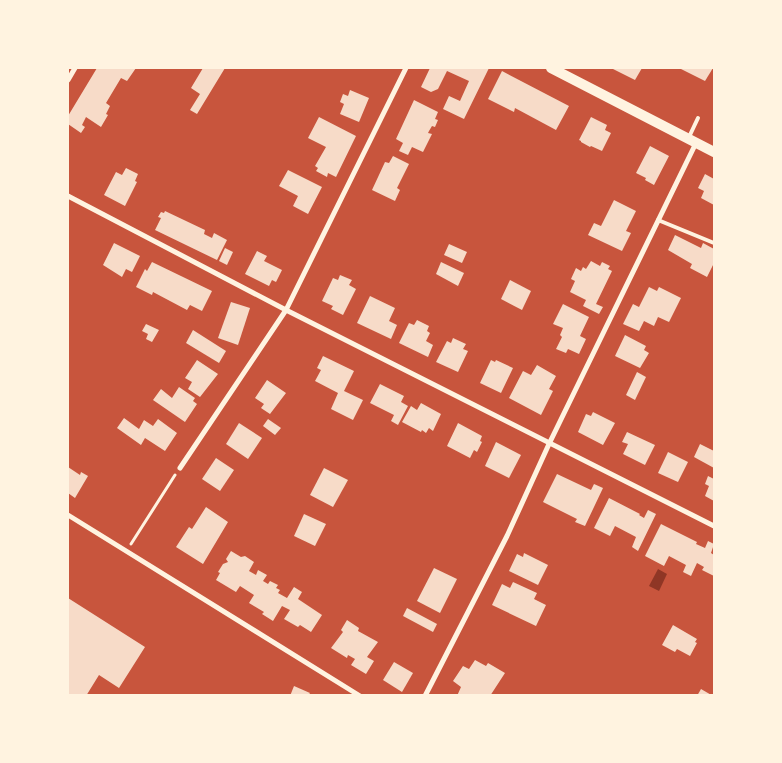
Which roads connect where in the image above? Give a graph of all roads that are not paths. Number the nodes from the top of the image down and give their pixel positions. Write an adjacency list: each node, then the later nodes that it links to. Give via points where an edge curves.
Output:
1 (75, 68): 4 (street)
2 (406, 68): 11 (street)
3 (551, 68): 6 (main road)
4 (68, 80)
5 (698, 118): 6 (lane)
6 (692, 141): 7 (main road); 9 (street)
7 (714, 152)
8 (68, 196): 11 (street)
9 (658, 220): 10 (lane); 12 (street)
10 (714, 244)
11 (286, 310): 12 (street); 13 (street)
12 (548, 444): 15 (street); 17 (street, via 507,536)
13 (180, 468)
14 (68, 515): 16 (street)
15 (714, 526)
16 (360, 696)
17 (425, 696)

